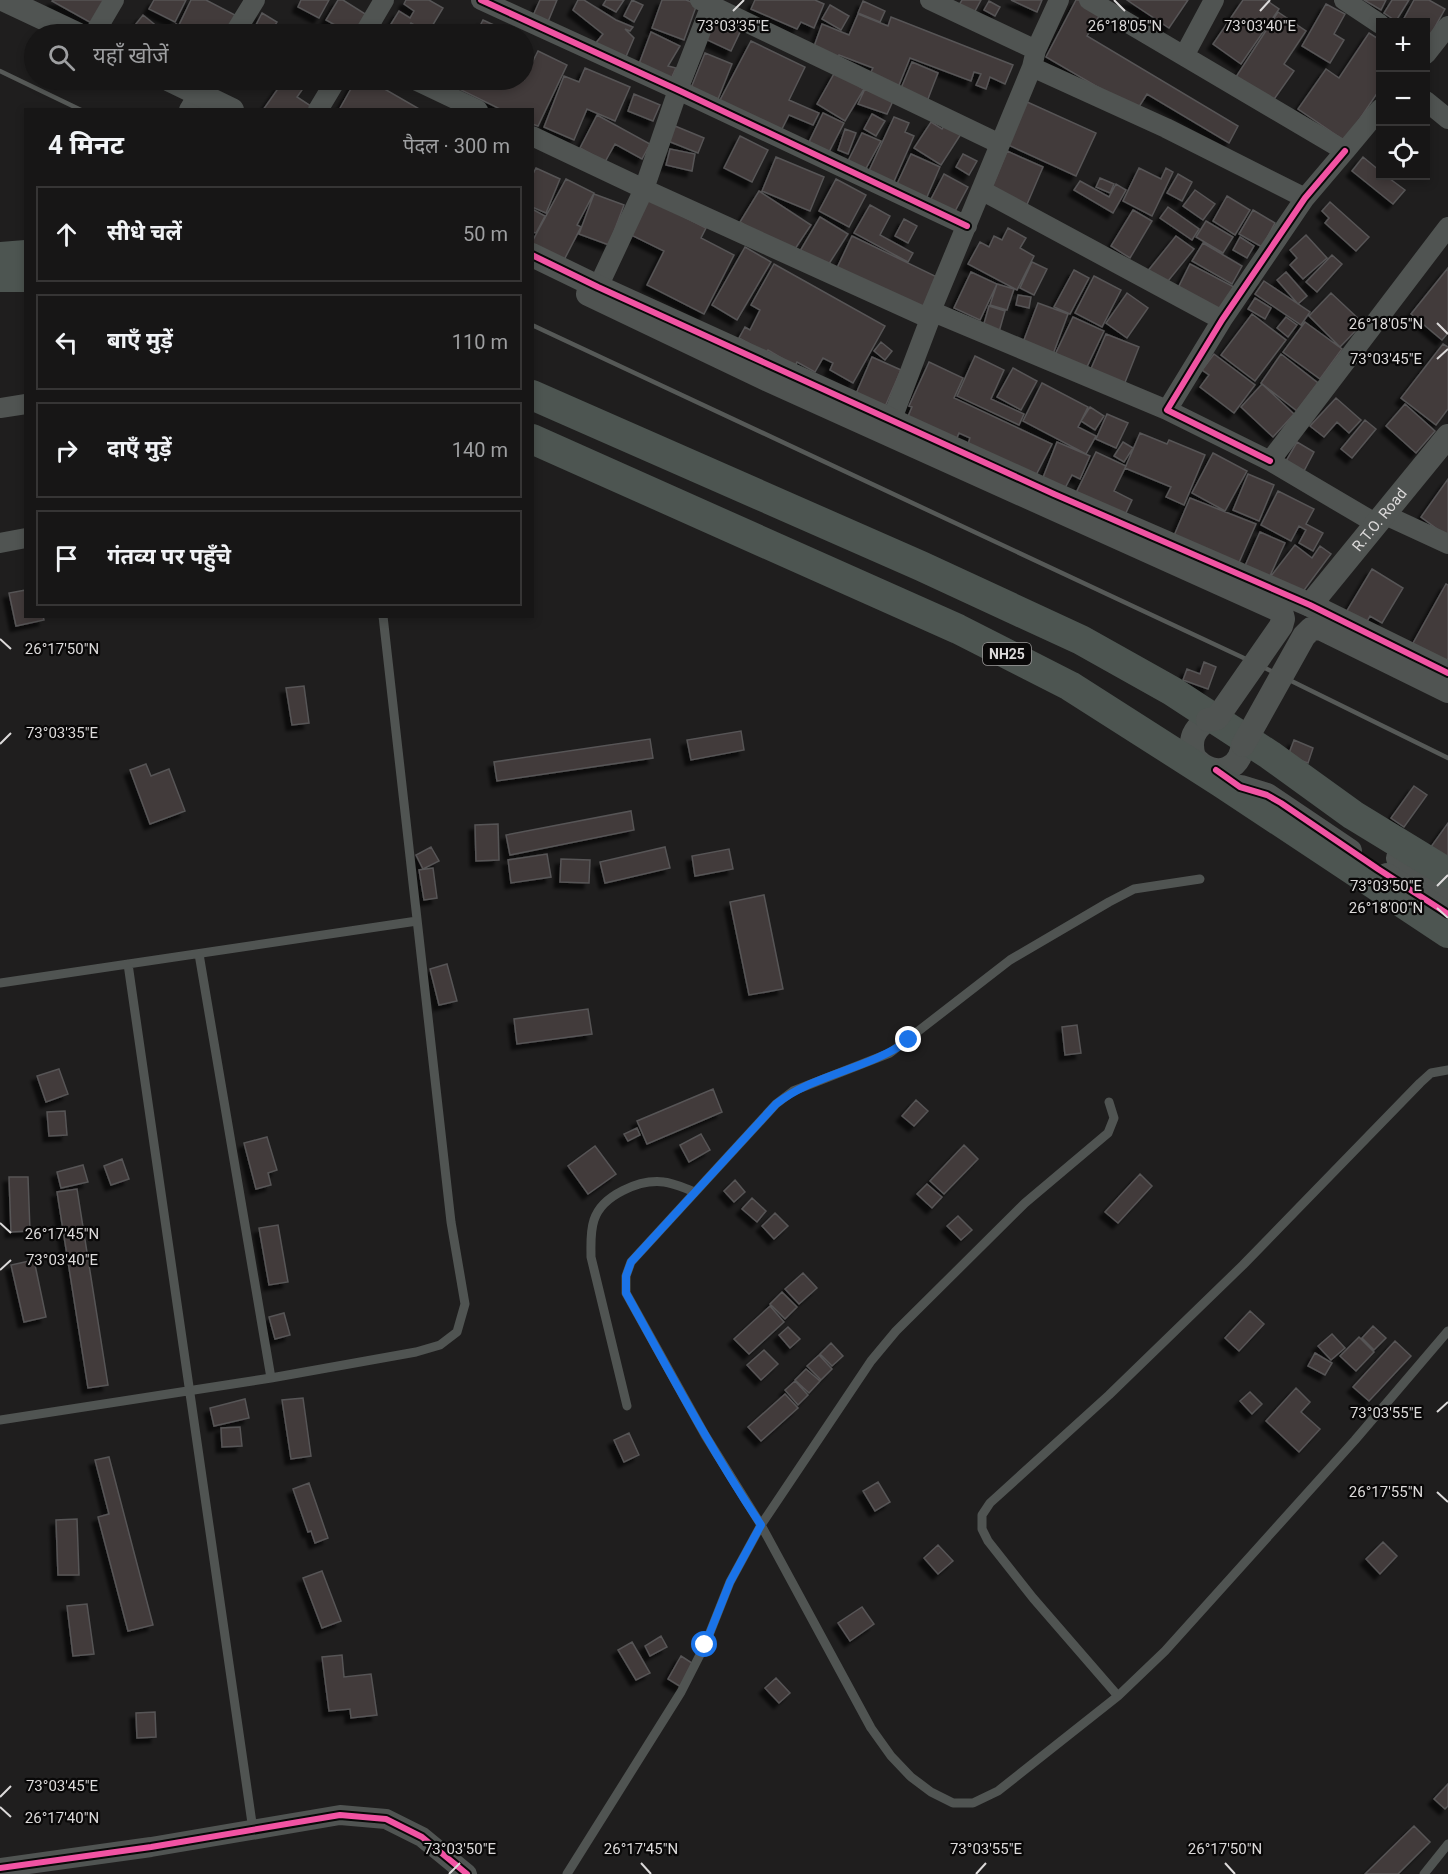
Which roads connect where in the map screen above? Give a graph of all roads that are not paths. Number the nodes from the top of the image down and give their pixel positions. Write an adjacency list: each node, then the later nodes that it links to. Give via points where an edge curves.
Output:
1 (5, 0): 13 (street)
2 (114, 0): 14 (street)
3 (255, 0): 15 (street)
4 (384, 0): 16 (street)
5 (482, 0): 23 (street)
6 (930, 0): 20 (street)
7 (1059, 0): 20 (street)
8 (1089, 0): 19 (street)
9 (1214, 0): 19 (street)
10 (1344, 0): 12 (street)
11 (708, 2): 23 (street); 32 (street)
12 (1376, 21)
13 (56, 24)
14 (100, 24)
15 (240, 24)
16 (370, 24)
17 (1448, 26): 18 (street)
18 (1430, 49)
19 (1184, 56): 33 (street)
20 (1034, 58): 32 (street); 36 (street)
21 (330, 90): 27 (street)
22 (437, 90): 28 (street)
23 (678, 90): 34 (street); 37 (street)
24 (198, 94): 26 (street)
25 (1430, 105): 30 (street)
26 (228, 108)
27 (319, 108)
28 (474, 108)
29 (1376, 114): 33 (street)
30 (1448, 119)
31 (534, 136): 34 (street)
32 (1000, 144): 35 (street)
33 (1345, 152): 36 (street)
34 (644, 189): 44 (street); 45 (street)
35 (981, 190): 37 (street); 46 (street)
36 (1305, 198): 46 (street)
37 (967, 226): 45 (street)
38 (1448, 227): 56 (street)
39 (24, 255): 40 (main road)
40 (0, 256)
41 (534, 256): 44 (street)
42 (0, 277): 43 (main road)
43 (24, 277)
44 (593, 290): 52 (street); 65 (street, bridge, via 764,378 1281,611 1281,626)
45 (931, 315): 51 (street); 52 (street)
46 (1222, 320): 51 (street)
47 (534, 396): 69 (main road, via 1081,640 1172,691 1353,815)
48 (24, 405): 50 (street)
49 (534, 407): 65 (street, via 1049,639)
50 (0, 408)
51 (1167, 410): 56 (street)
52 (892, 419): 61 (street)
53 (534, 432): 66 (street, via 1031,658 1095,689)
54 (1448, 436): 57 (street, R.T.O. Road)
55 (534, 440): 74 (main road, NH25, via 958,629 1070,686)
56 (1270, 461): 57 (street)
57 (1379, 519): 60 (street); 61 (street, R.T.O. Road)
58 (24, 538): 59 (street)
59 (0, 543)
60 (1448, 544)
61 (1310, 605): 63 (street)
62 (383, 618): 73 (lane)
63 (1448, 673)
64 (1448, 691): 67 (street, bridge, via 1320,628 1311,629)
65 (1208, 721): 66 (street, via 1195,731); 67 (street, via 1233,723)
66 (1192, 748): 68 (street, via 1200,764)
67 (1243, 749): 68 (street, via 1232,766); 71 (street)
68 (1216, 770): 72 (street, via 1240,787 1281,803)
69 (1448, 873)
70 (1200, 879): 80 (lane, via 1134,889 1109,902 1010,960 890,1053 793,1091 776,1104)
71 (1448, 892)
72 (1448, 914)
73 (417, 921): 75 (lane); 82 (lane, via 451,1222 465,1304 457,1332 440,1346 417,1352)
74 (1448, 933)
75 (199, 954): 76 (lane); 82 (lane)
76 (128, 964): 77 (lane); 83 (lane)
77 (0, 983)
78 (1448, 1070): 87 (lane, via 1431,1073 1420,1083 1234,1273 1101,1403 990,1503 982,1515 982,1529 988,1541)
79 (1109, 1102): 86 (lane, via 1114,1118 1108,1133 1025,1203 896,1331 871,1361)
80 (695, 1192): 84 (lane, via 665,1182 647,1182 609,1199 595,1217 591,1257); 86 (lane, via 631,1262 626,1293 710,1444)
81 (1448, 1331): 87 (lane, via 1166,1651)
82 (271, 1378): 83 (lane)
83 (190, 1391): 85 (lane); 88 (lane)
84 (627, 1406)
85 (0, 1420)
86 (761, 1525): 87 (lane, via 871,1728 911,1777 953,1803 973,1803 998,1791); 92 (lane, via 730,1582 681,1692)
87 (1118, 1696)
88 (253, 1830): 90 (street); 91 (street, via 340,1815 386,1819 422,1837)
89 (1448, 1844): 93 (lane)
90 (0, 1868)
91 (467, 1874)
92 (567, 1874)
93 (1424, 1874)

